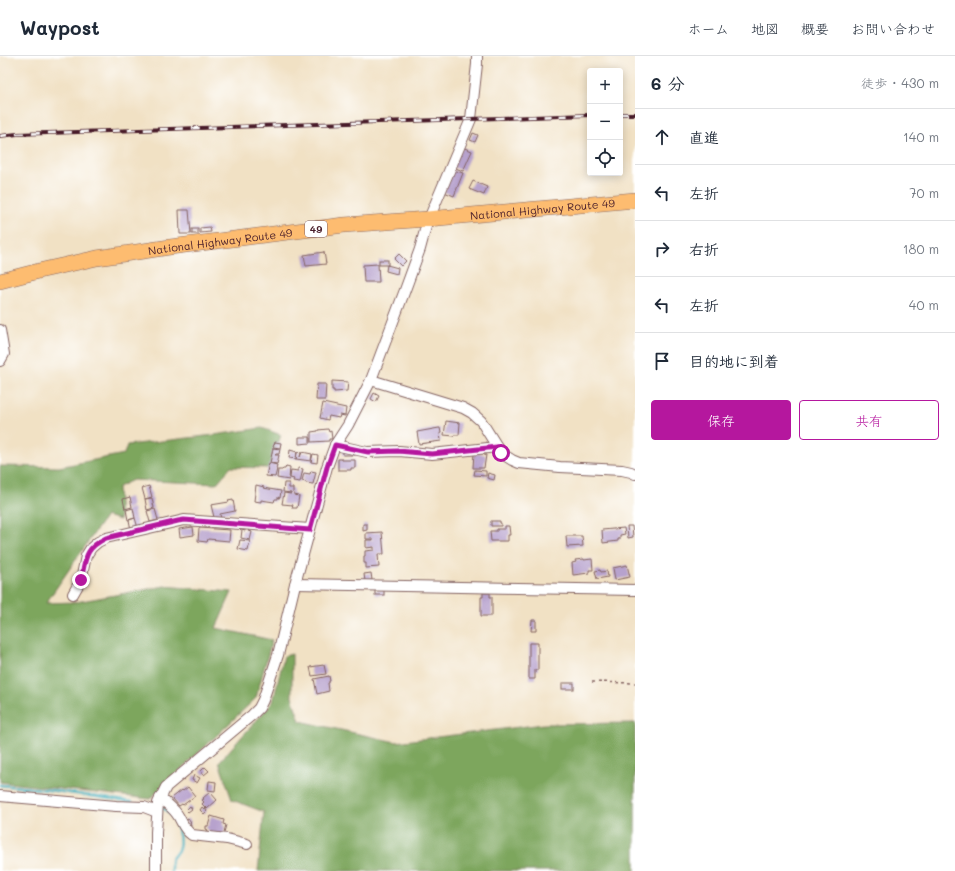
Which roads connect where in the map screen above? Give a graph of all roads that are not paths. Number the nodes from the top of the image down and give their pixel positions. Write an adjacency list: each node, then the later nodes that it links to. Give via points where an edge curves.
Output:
1 (477, 56): 3 (street, via 471,119)
2 (635, 200): 3 (highway, National Highway Route 49 / 49)
3 (428, 219): 4 (highway, National Highway Route 49 / 49, via 344,225 97,258); 7 (street, via 420,249)
4 (0, 281)
5 (0, 330): 6 (street, via 4,354)
6 (0, 361)
7 (371, 380): 8 (street); 9 (street, via 463,408 482,421)
8 (335, 445): 9 (street, via 368,452 432,454); 11 (street)
9 (497, 447): 10 (street, via 505,456 519,463 622,470)
10 (635, 474)
11 (310, 530): 12 (street); 14 (street, via 184,520 106,538 91,548 86,556 81,580)
12 (295, 584): 13 (street); 16 (street, via 278,655 259,708 166,787)
13 (635, 590)
14 (73, 594)
15 (0, 796): 17 (street, via 144,807)
16 (160, 798): 17 (street); 18 (street, via 170,805 192,835)
17 (157, 812): 19 (street)
18 (247, 844)
19 (156, 871)

